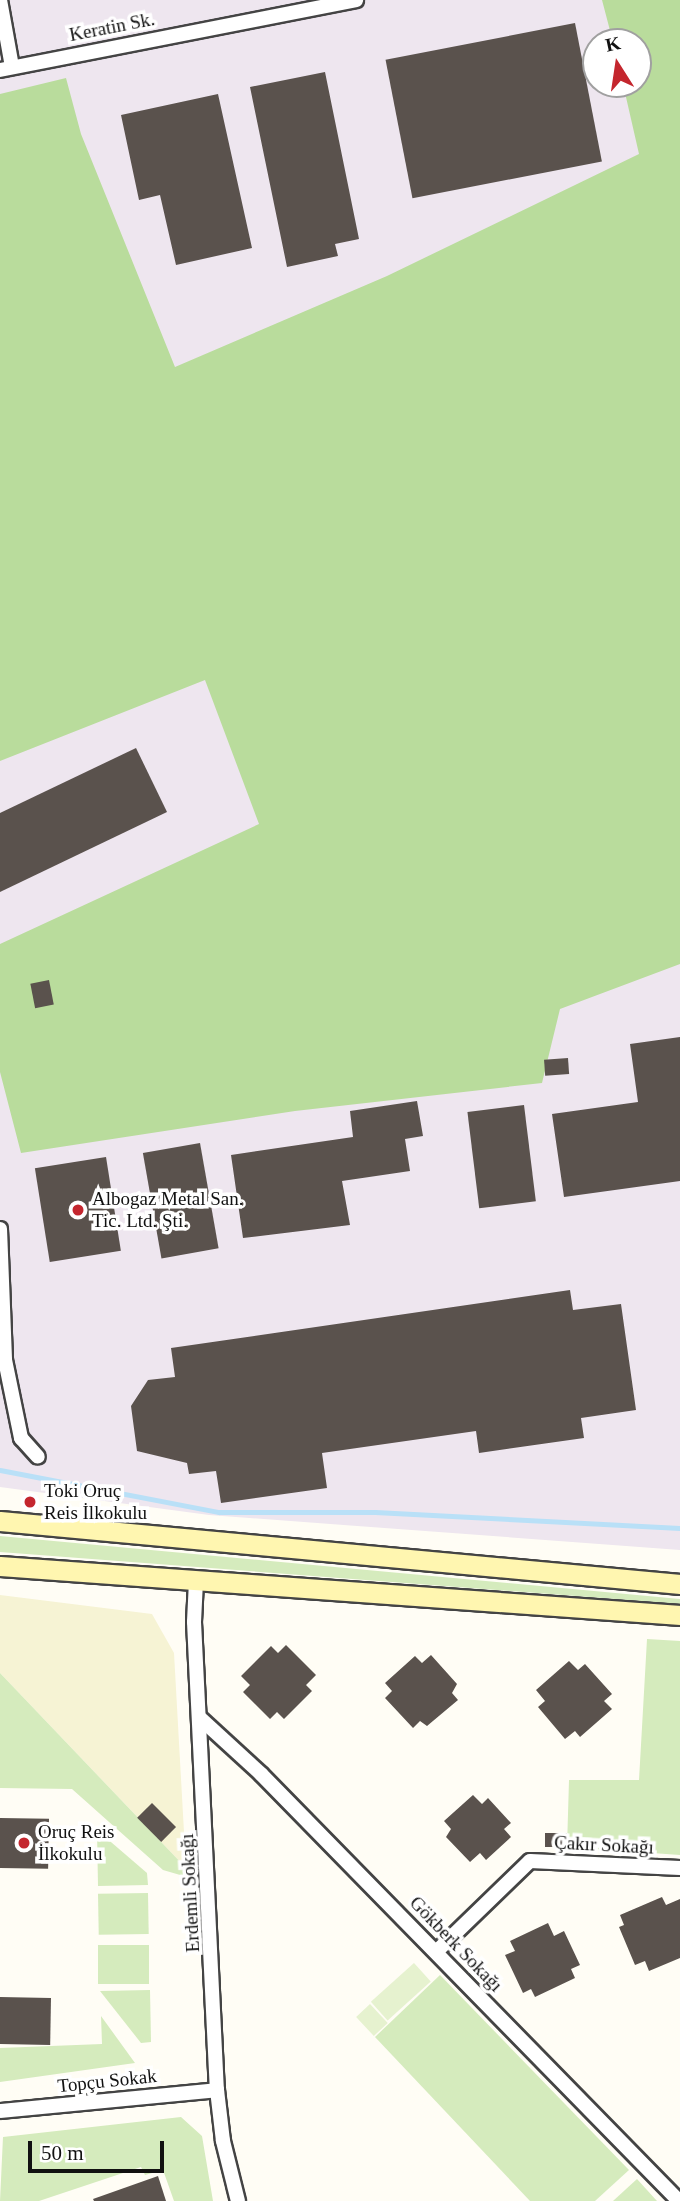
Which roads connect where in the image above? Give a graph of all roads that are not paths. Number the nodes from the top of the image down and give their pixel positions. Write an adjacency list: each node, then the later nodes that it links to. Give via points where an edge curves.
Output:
1 (0, 0): 3 (street)
2 (356, 0): 3 (street, Keratin Sk.)
3 (6, 69)
4 (0, 1229): 5 (street, via 5,1360 21,1438)
5 (38, 1457)
6 (0, 1521): 9 (main road)
7 (0, 1566): 8 (main road)
8 (196, 1581): 10 (main road); 11 (street, Erdemli Sokağı)
9 (680, 1584)
10 (680, 1615)
11 (201, 1719): 13 (street, Gökberk Sokağı); 14 (street, Erdemli Sokağı)
12 (680, 1868): 13 (street, Çakır Sokağı, via 530,1861)
13 (437, 1951): 17 (street, Gökberk Sokağı)
14 (217, 2090): 15 (street, Topçu Sokak); 16 (street, Erdemli Sokağı, via 223,2141)
15 (0, 2112)
16 (238, 2201)
17 (679, 2201)

